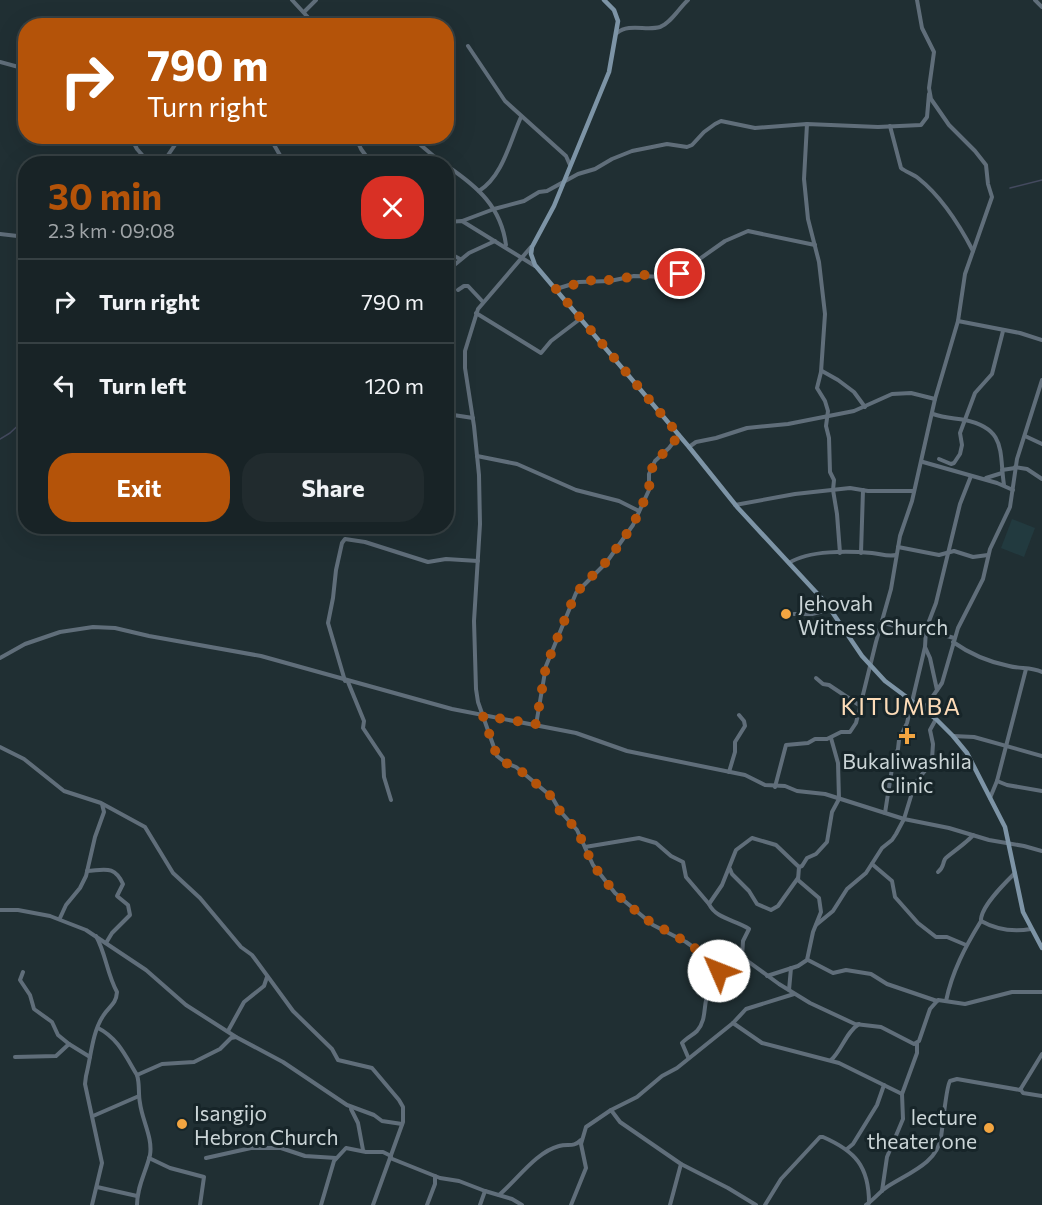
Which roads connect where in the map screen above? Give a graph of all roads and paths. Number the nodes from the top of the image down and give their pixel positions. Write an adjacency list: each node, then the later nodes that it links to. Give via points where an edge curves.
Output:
1 (292, 0): 8 (street)
2 (316, 0): 8 (street)
3 (604, 0): 11 (street, via 617,18)
4 (688, 0): 11 (street, via 662,26 624,28)
5 (917, 0): 15 (street, via 922,28 934,52)
6 (1035, 0): 7 (street)
7 (1042, 7)
8 (304, 12): 9 (street)
9 (308, 16): 10 (street)
10 (303, 18)
11 (616, 33): 21 (street, via 605,82)
12 (468, 46): 16 (street, via 498,92)
13 (0, 62): 14 (street)
14 (18, 67)
15 (929, 93): 18 (street, via 923,124); 36 (street, via 948,126 987,168 993,197)
16 (521, 117): 21 (street, via 566,156); 24 (street, via 498,169)
17 (807, 124): 18 (street); 23 (street, via 748,128 721,121 687,147 667,144 640,149); 33 (street, via 804,179)
18 (890, 126): 36 (street, via 901,168 946,206)
19 (419, 144): 20 (street)
20 (434, 156)
21 (571, 166): 23 (street)
22 (454, 171): 24 (street)
23 (562, 183): 25 (street, via 524,201); 35 (street)
24 (479, 191): 25 (street)
25 (494, 209): 26 (street); 34 (street)
26 (474, 216): 27 (street); 29 (street)
27 (462, 220): 28 (street); 29 (street)
28 (454, 221)
29 (471, 226): 32 (street)
30 (0, 234): 31 (street)
31 (18, 236)
32 (496, 241): 34 (street); 39 (street)
33 (815, 245): 42 (street, via 748,231 674,277 634,276 579,282); 50 (street, via 825,314)
34 (506, 246): 38 (street)
35 (532, 247): 38 (street); 41 (street)
36 (973, 251): 47 (street)
37 (454, 256): 39 (street)
38 (522, 256): 41 (street); 44 (street)
39 (460, 259): 40 (street)
40 (454, 265)
41 (537, 268): 42 (street)
42 (556, 289): 46 (street)
43 (458, 290): 44 (street, via 468,286)
44 (483, 302): 45 (street)
45 (476, 313): 46 (street, via 540,353); 57 (street, via 465,356)
46 (580, 319): 59 (street)
47 (958, 321): 48 (street); 52 (street)
48 (1003, 331): 49 (street); 58 (street, via 992,374 975,393)
49 (1042, 340)
50 (821, 370): 53 (street, via 854,392); 56 (street, via 817,388 825,400)
51 (1042, 380): 60 (street)
52 (935, 399): 53 (street, via 907,392 885,396); 54 (street)
53 (865, 407): 56 (street)
54 (932, 414): 58 (street); 65 (street)
55 (454, 415): 57 (street)
56 (828, 416): 62 (street, via 747,428); 72 (street)
57 (473, 418): 63 (street)
58 (964, 420): 64 (street, via 956,462); 67 (street, via 993,432 1002,452)
59 (679, 435): 62 (street); 77 (street, via 655,461 649,490)
60 (1025, 436): 61 (street); 66 (street)
61 (1042, 444)
62 (689, 447): 76 (street)
63 (477, 456): 77 (street, via 514,463); 84 (street)
64 (939, 459)
65 (922, 462): 68 (street); 75 (street)
66 (1015, 468): 67 (street); 70 (street, via 1027,469); 74 (street)
67 (1002, 472): 69 (street); 71 (street)
68 (971, 476): 69 (street); 81 (street)
69 (982, 479): 71 (street)
70 (1042, 479)
71 (1005, 485): 74 (street)
72 (833, 490): 73 (street); 76 (street); 79 (street)
73 (863, 490): 75 (street); 80 (street)
74 (1013, 490): 83 (street, via 1009,511)
75 (914, 491): 78 (street)
76 (735, 505): 85 (street)
77 (639, 511): 105 (street, via 609,559 574,597 546,666)
78 (898, 548): 81 (street); 82 (street)
79 (840, 553): 80 (street); 85 (street, via 805,555)
80 (861, 553): 82 (street)
81 (948, 553): 83 (street); 89 (street)
82 (896, 555): 88 (street)
83 (988, 555): 90 (street, via 984,574)
84 (477, 561): 97 (street, via 428,562 345,539 328,623); 103 (street, via 476,689)
85 (789, 563): 86 (street)
86 (831, 609): 87 (street); 93 (street)
87 (794, 614)
88 (883, 623): 89 (street); 93 (street)
89 (926, 633): 90 (street, via 940,633); 91 (street)
90 (953, 640): 94 (street, via 976,656); 98 (street)
91 (925, 647): 98 (street); 99 (street)
92 (0, 658): 97 (street, via 60,632 115,628 261,656)
93 (871, 664): 99 (street, via 885,681); 100 (street)
94 (1026, 669): 95 (street); 108 (street)
95 (1042, 672)
96 (816, 678): 100 (street)
97 (346, 681): 103 (street); 117 (street, via 364,721 363,728 382,758)
98 (937, 690): 101 (street)
99 (912, 699): 101 (street); 119 (street, via 892,766)
100 (859, 705): 107 (street, via 852,731)
101 (924, 709): 104 (street)
102 (739, 715): 111 (street, via 745,726 735,742)
103 (483, 716): 105 (street); 123 (street, via 497,756 549,794)
104 (936, 719): 106 (street); 120 (street, via 930,728 933,756 912,788)
105 (536, 724): 111 (street, via 598,739 627,751)
106 (953, 736): 108 (street); 116 (street, via 967,753)
107 (831, 738): 113 (street, via 786,746); 115 (street, via 838,763)
108 (1006, 746): 110 (street); 112 (street)
109 (0, 747): 118 (street, via 24,759 64,791)
110 (1042, 756)
111 (729, 772): 113 (street)
112 (997, 780): 114 (street); 116 (street)
113 (775, 787): 115 (street)
114 (1042, 791)
115 (839, 798): 119 (street); 126 (street, via 832,812 827,842)
116 (990, 798): 122 (street)
117 (391, 800)
118 (101, 803): 128 (street, via 104,812); 148 (street, via 145,827 173,873 252,955)
119 (885, 813): 120 (street)
120 (904, 819): 121 (street); 125 (street)
121 (974, 835): 122 (street); 129 (street, via 947,857)
122 (1009, 843): 124 (street); 130 (street)
123 (585, 847): 132 (street, via 635,838 656,843 683,862 686,877); 144 (street, via 593,865 615,893 644,918)
124 (1042, 851)
125 (872, 864): 136 (street, via 847,889 833,911); 140 (street, via 892,881 895,897 918,924 938,937)
126 (799, 867): 127 (street, via 776,845 754,837 736,850); 131 (street)
127 (730, 868): 131 (street, via 757,904 771,910); 132 (street)
128 (87, 871): 134 (street, via 81,888); 139 (street, via 111,870 123,884 117,896 128,905 130,915)
129 (938, 872)
130 (1015, 873): 135 (street, via 985,908); 137 (street, via 1023,912)
131 (798, 878): 136 (street, via 819,898 821,912)
132 (709, 903): 142 (street, via 720,916 749,929)
133 (0, 910): 134 (street)
134 (60, 918): 138 (street)
135 (981, 921): 137 (street, via 1014,931); 140 (street)
136 (816, 925): 143 (street)
137 (1031, 929): 141 (street)
138 (95, 936): 139 (street); 155 (street, via 117,992 114,1005)
139 (106, 943): 156 (street, via 148,971 186,1005)
140 (966, 945): 152 (street)
141 (1042, 948)
142 (742, 957): 144 (street, via 728,968); 147 (street)
143 (807, 960): 145 (street); 151 (street, via 833,974 846,970 873,975 887,984)
144 (720, 966): 163 (street, via 708,992 700,1026 682,1042)
145 (791, 968): 147 (street); 149 (street)
146 (23, 972): 159 (street, via 20,980 34,1009 52,1022 58,1035)
147 (767, 976): 149 (street)
148 (267, 977): 156 (street, via 264,986 244,1002); 174 (street, via 338,1060 372,1068 403,1107)
149 (791, 992): 153 (street, via 746,1009); 154 (street)
150 (1042, 992): 152 (street, via 1012,993 965,1004)
151 (937, 1001): 152 (street); 158 (street)
152 (946, 1001)
153 (733, 1023): 163 (street); 164 (street, via 762,1043)
154 (859, 1024): 158 (street, via 881,1027); 164 (street)
155 (98, 1028): 162 (street); 165 (street, via 115,1039)
156 (228, 1031): 157 (street)
157 (236, 1037): 165 (street, via 194,1062 162,1064); 171 (street, via 284,1062)
158 (917, 1043): 168 (street, via 918,1053)
159 (69, 1044): 161 (street, via 56,1056); 162 (street)
160 (1042, 1054): 167 (street)
161 (15, 1057)
162 (90, 1057): 173 (street, via 86,1084)
163 (688, 1057): 172 (street, via 637,1097)
164 (831, 1061): 166 (street)
165 (137, 1075): 169 (street)
166 (884, 1085): 168 (street); 176 (street, via 877,1105)
167 (1021, 1090): 170 (street); 187 (street, via 950,1081 937,1152)
168 (902, 1094): 187 (street, via 903,1119 886,1156)
169 (139, 1096): 173 (street); 179 (street)
170 (1042, 1096)
171 (350, 1107): 174 (street, via 382,1121); 177 (street)
172 (611, 1110): 175 (street, via 586,1127); 182 (street, via 620,1122)
173 (93, 1116): 184 (street, via 102,1163)
174 (402, 1124): 178 (street)
175 (581, 1139): 189 (street, via 574,1145 558,1146 533,1161); 200 (street, via 586,1168)
176 (847, 1150): 191 (street, via 856,1156 863,1171); 203 (street, via 820,1137 781,1179)
177 (364, 1151): 178 (street, via 383,1152); 181 (street, via 346,1148)
178 (390, 1157): 183 (street); 196 (street)
179 (149, 1158): 190 (street); 194 (street, via 204,1178)
180 (206, 1158): 181 (street, via 251,1148 281,1148 305,1156)
181 (336, 1158): 195 (street)
182 (681, 1164): 201 (street); 202 (street)
183 (435, 1176): 186 (street); 197 (street)
184 (97, 1187): 185 (street); 188 (street)
185 (103, 1189): 188 (street); 190 (street)
186 (484, 1191): 189 (street); 198 (street)
187 (882, 1191): 191 (street)
188 (95, 1195): 192 (street)
189 (499, 1195): 199 (street)
190 (137, 1196): 193 (street)
191 (868, 1204)
192 (92, 1205)
193 (137, 1205)
194 (200, 1205)
195 (321, 1205)
196 (373, 1205)
197 (427, 1205)
198 (480, 1205)
199 (522, 1205)
200 (571, 1205)
201 (670, 1205)
202 (756, 1205)
203 (765, 1205)

